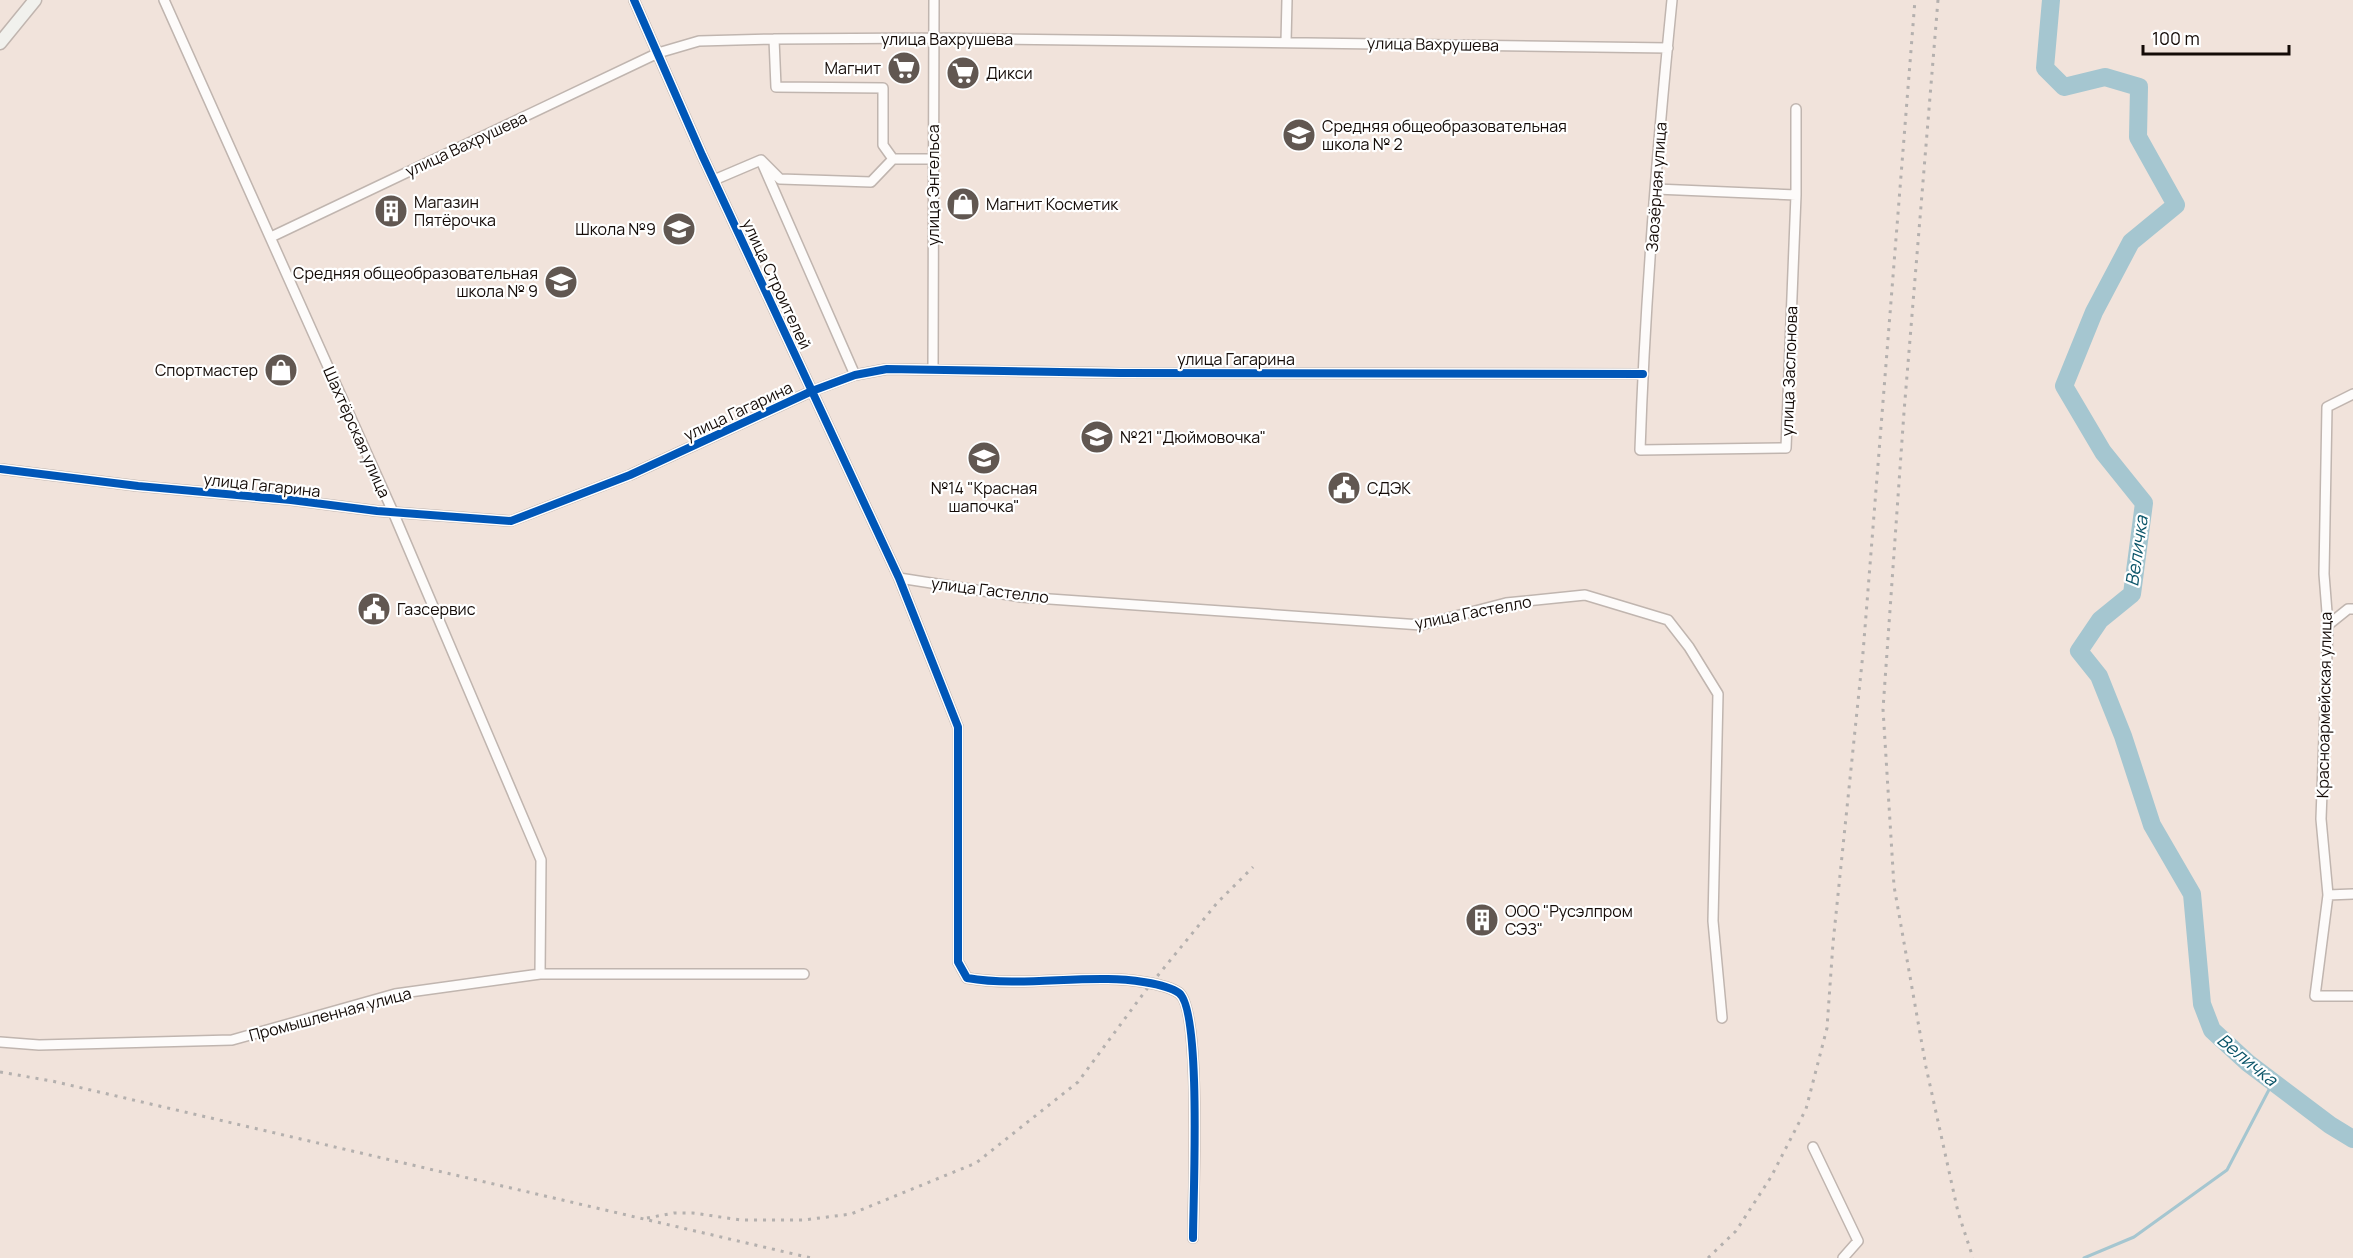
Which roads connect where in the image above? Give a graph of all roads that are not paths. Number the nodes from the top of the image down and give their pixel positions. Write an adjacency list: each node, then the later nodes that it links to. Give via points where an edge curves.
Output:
1 (35, 0): 10 (main road)
2 (164, 0): 20 (street, Шахтёрская улица)
3 (634, 0): 12 (street, улица Строителей)
4 (934, 0): 7 (street, улица Энгельса)
5 (1287, 0): 9 (street)
6 (1672, 0): 11 (street, Заозёрная улица)
7 (933, 38): 8 (street, улица Вахрушева); 9 (street, улица Вахрушева); 15 (street, улица Энгельса)
8 (774, 39): 12 (street, улица Вахрушева, via 699,40); 14 (street, via 776,87 883,88 883,145)
9 (1286, 42): 11 (street, улица Вахрушева)
10 (0, 43)
11 (1668, 48): 18 (street, Заозёрная улица)
12 (657, 53): 17 (street, улица Строителей); 20 (street, улица Вахрушева)
13 (1796, 109): 19 (street, улица Заслонова)
14 (893, 159): 15 (street); 16 (street, via 871,182 780,179)
15 (933, 159): 21 (street, улица Энгельса)
16 (761, 160): 17 (street); 23 (street)
17 (714, 180): 24 (street, улица Строителей)
18 (1656, 189): 19 (street); 22 (street, Заозёрная улица)
19 (1796, 195): 22 (street, улица Заслонова, via 1786,448 1640,450)
20 (271, 237): 27 (street, Шахтёрская улица)
21 (933, 370): 22 (street, улица Гагарина); 23 (street, улица Гагарина, via 886,369)
22 (1642, 374)
23 (855, 375): 24 (street, улица Гагарина)
24 (812, 391): 27 (street, улица Гагарина, via 630,475 511,521); 28 (street, улица Строителей)
25 (2353, 394): 30 (street, Красноармейская улица, via 2327,407 2324,574)
26 (0, 469): 27 (street, улица Гагарина)
27 (393, 512): 33 (street, Шахтёрская улица, via 541,860)
28 (899, 578): 36 (street, улица Гастелло, via 1021,597 1420,625 1506,603 1585,595 1668,620 1718,694 1713,921); 39 (street, улица Строителей, via 958,727 958,962 967,978 991,982 1111,979 1165,986 1181,994 1187,1006 1195,1078)
29 (2353, 609): 30 (street)
30 (2328, 625): 32 (street, Красноармейская улица, via 2321,819)
31 (2353, 894): 32 (street)
32 (2328, 895): 35 (street, Красноармейская улица, via 2315,996)
33 (540, 974): 34 (street, Промышленная улица); 37 (street, Промышленная улица, via 395,994 232,1040 39,1045)
34 (804, 974)
35 (2353, 996)
36 (1722, 1018)
37 (0, 1042)
38 (1814, 1147): 40 (street, via 1858,1241)
39 (1193, 1238)
40 (1843, 1258)

